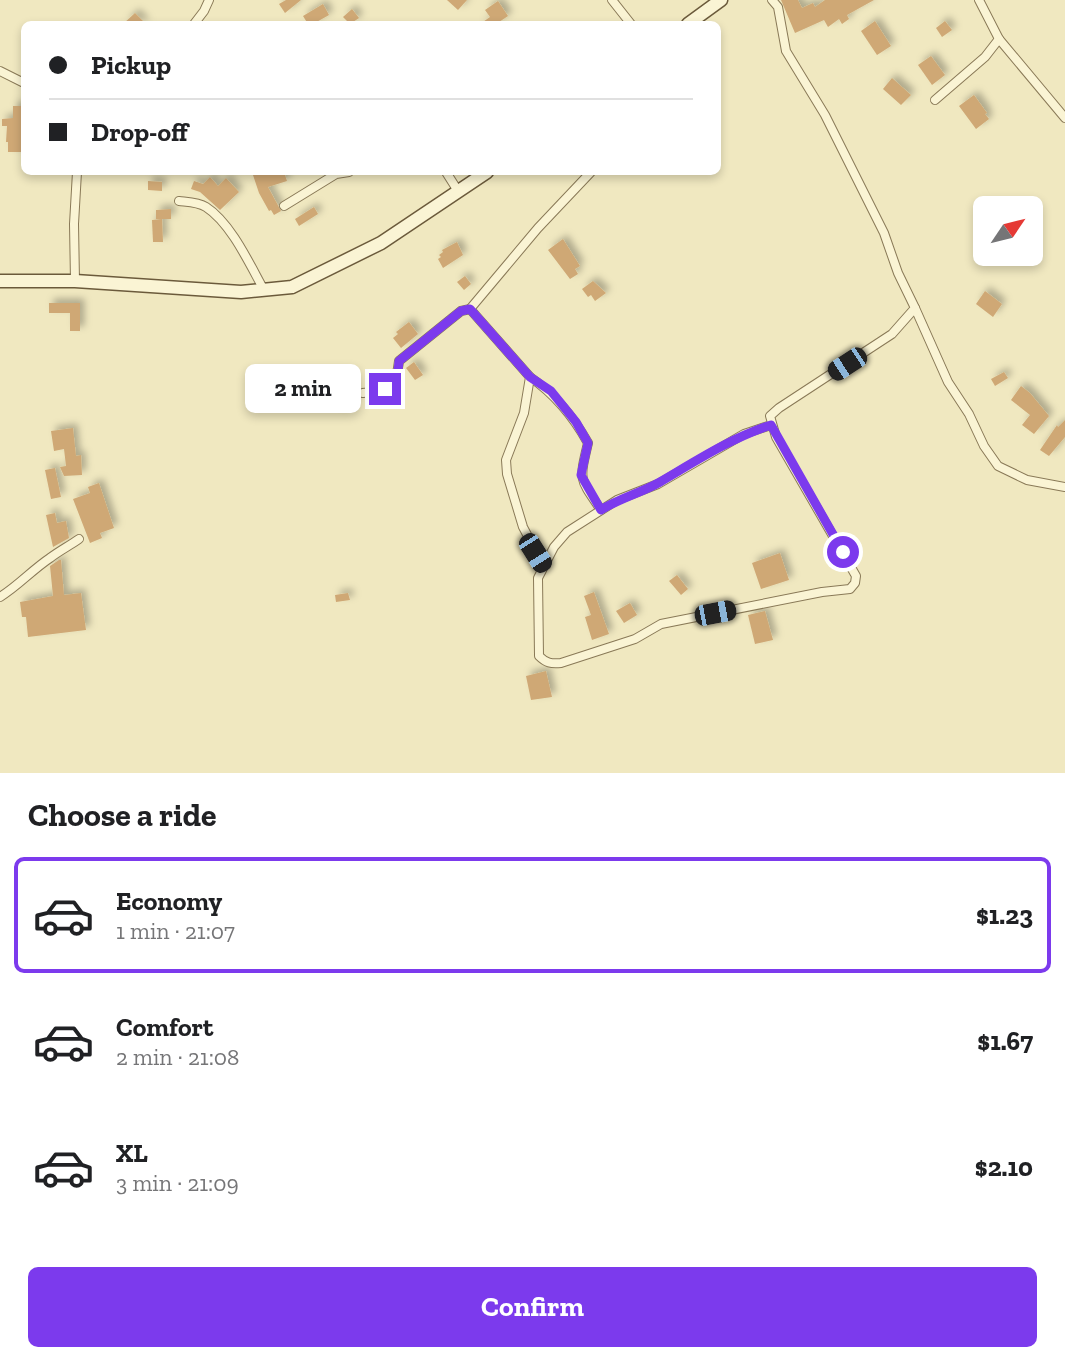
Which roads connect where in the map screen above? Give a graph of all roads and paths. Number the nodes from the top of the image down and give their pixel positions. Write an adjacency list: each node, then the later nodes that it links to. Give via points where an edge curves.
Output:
1 (209, 0): 6 (street)
2 (612, 0): 7 (street)
3 (721, 0): 8 (street)
4 (772, 0): 25 (street, via 778,8 786,51 825,115 884,233)
5 (979, 0): 9 (street)
6 (196, 21)
7 (629, 21)
8 (692, 21)
9 (999, 39): 12 (street, via 985,57); 13 (street)
10 (0, 71): 11 (street)
11 (21, 82)
12 (934, 100)
13 (1065, 118)
14 (77, 175): 23 (street)
15 (334, 175): 21 (street)
16 (448, 175): 19 (street)
17 (482, 175): 19 (street)
18 (588, 175): 26 (street)
19 (458, 191): 24 (street, via 381,243 316,277 292,287)
20 (179, 201): 24 (street, via 206,207 223,224)
21 (284, 206)
22 (0, 281): 23 (street)
23 (75, 281): 24 (street, via 202,291)
24 (264, 290)
25 (915, 308): 29 (street, via 892,334 779,408 770,416); 30 (street, via 948,382 998,466 1027,480)
26 (470, 309): 27 (street); 28 (street, via 461,311 399,361 393,385)
27 (530, 377): 31 (street, via 551,391 588,443 581,475); 33 (street, via 507,467 523,527)
28 (363, 393)
29 (771, 425): 31 (street, via 744,434 658,484); 33 (street, via 856,576 850,589 661,624 635,639 551,664 539,656 538,578)
30 (1065, 487)
31 (601, 510): 33 (street, via 567,532)
32 (79, 539): 34 (street)
33 (543, 565)
34 (0, 597)

